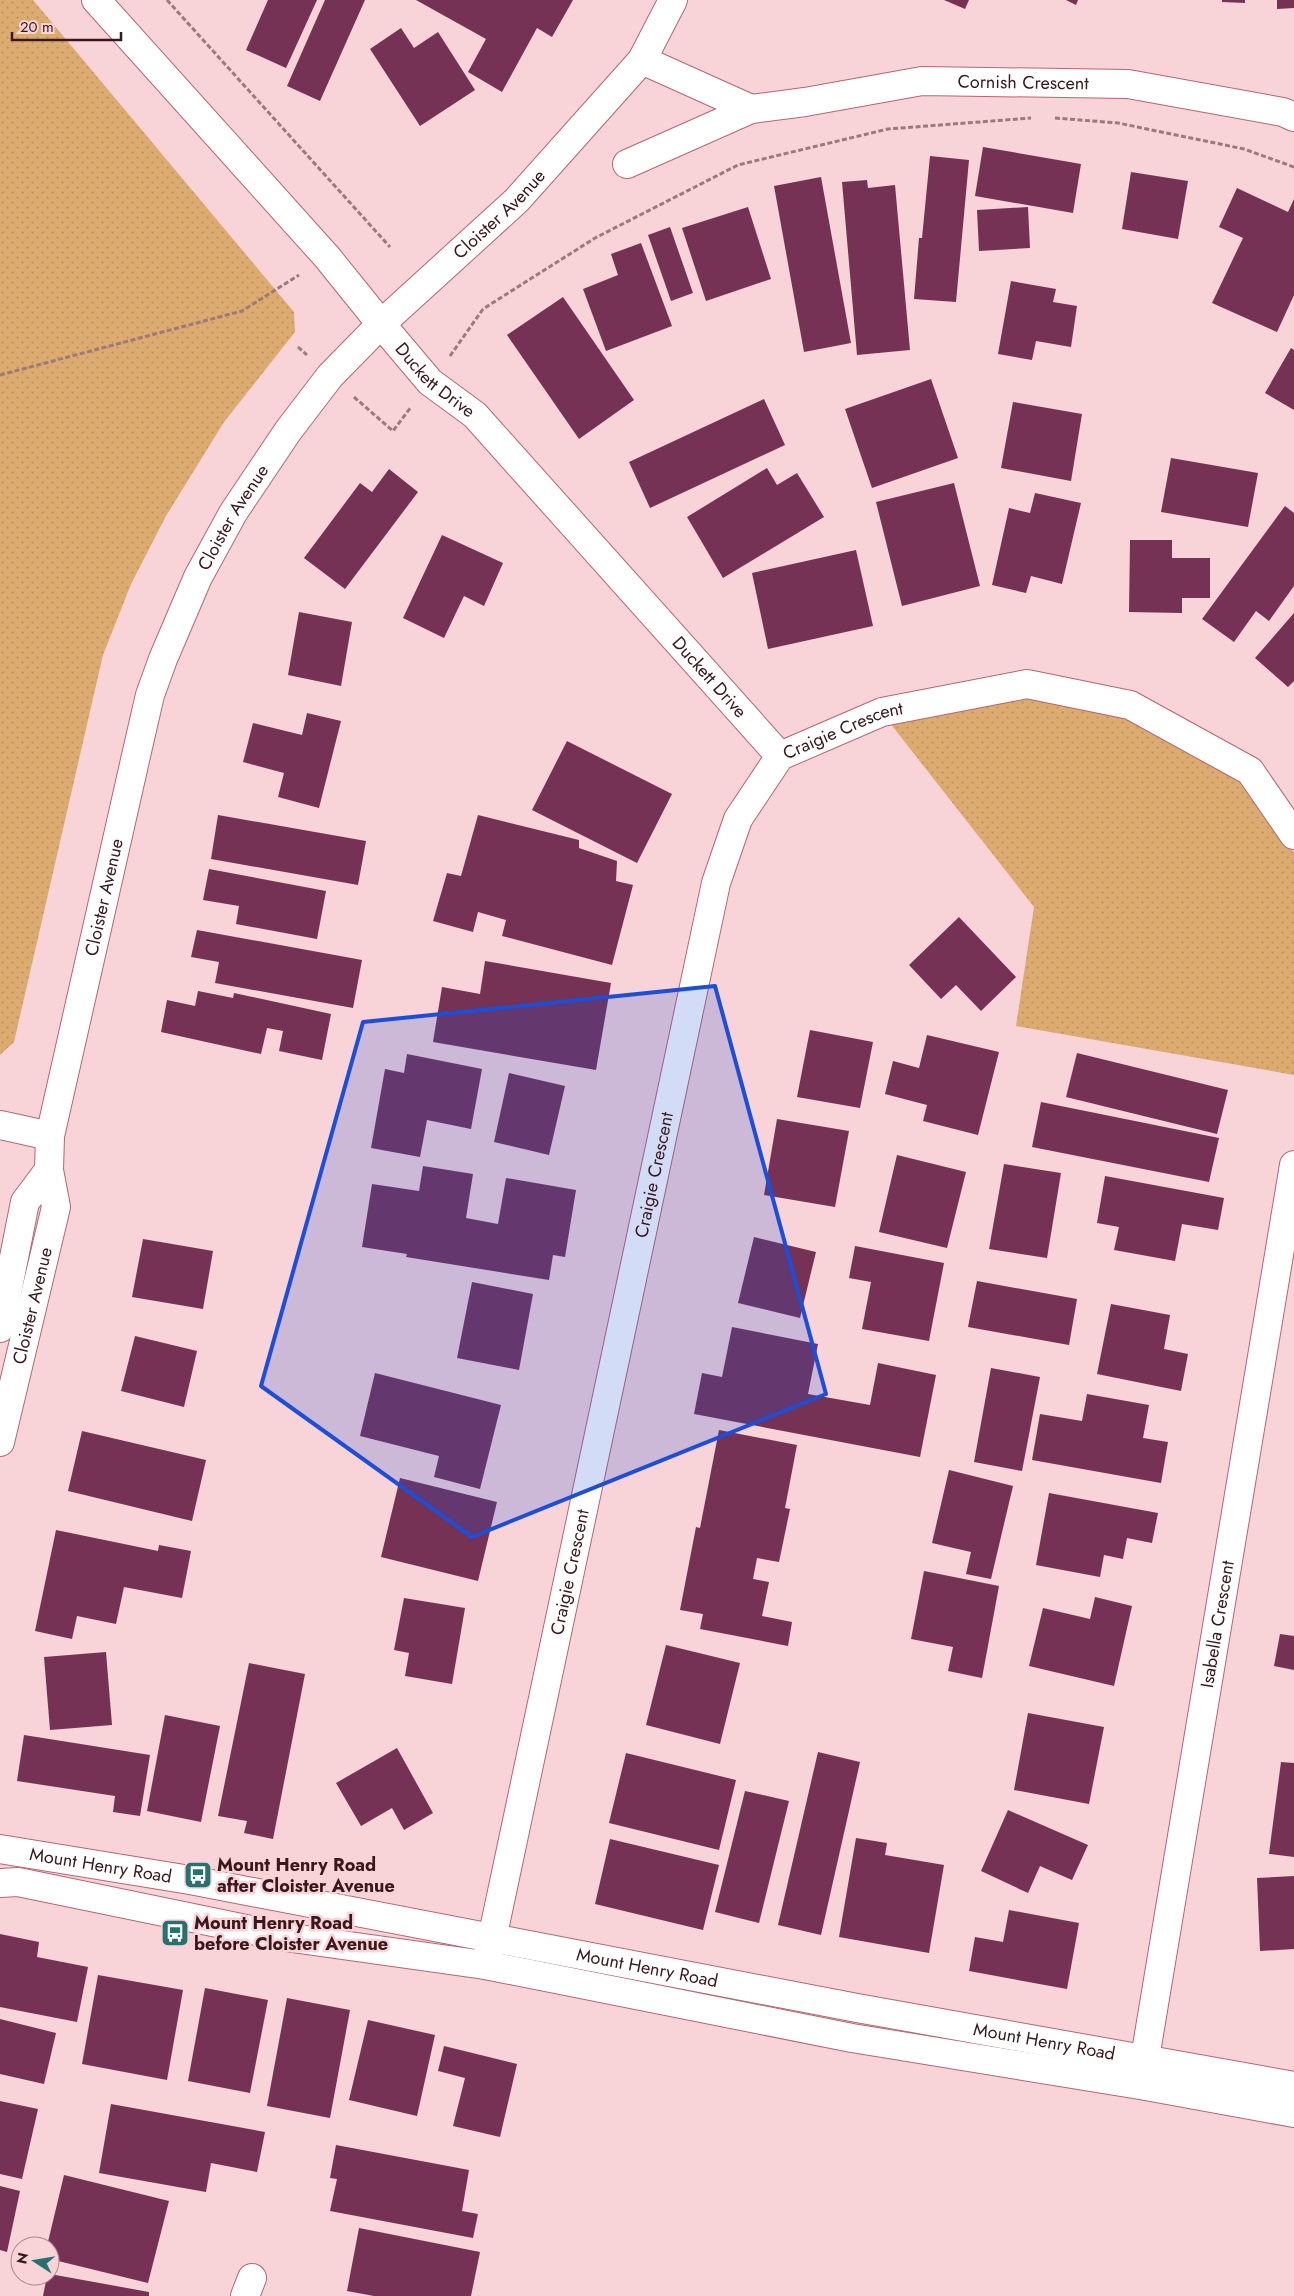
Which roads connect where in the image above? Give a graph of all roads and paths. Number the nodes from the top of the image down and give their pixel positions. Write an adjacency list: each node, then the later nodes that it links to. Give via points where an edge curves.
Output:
1 (96, 0): 12 (street, Duckett Drive)
2 (167, 0): 11 (path)
3 (673, 0): 4 (street, Cloister Avenue)
4 (642, 60): 5 (street); 13 (street, Cloister Avenue, via 517,200)
5 (751, 110): 6 (street, Cornish Crescent, via 922,81 1128,84); 9 (street, Cornish Crescent)
6 (1294, 116)
7 (1039, 117): 15 (path, via 888,129 738,164 595,238 483,310)
8 (1049, 118): 10 (path, via 1118,123 1244,149)
9 (627, 164)
10 (1294, 167)
11 (390, 247)
12 (327, 257): 13 (street, Duckett Drive); 14 (path, via 242,311)
13 (381, 324): 15 (street, Duckett Drive); 20 (street, Cloister Avenue, via 330,376 262,470 233,513 174,629 150,696)
14 (0, 375)
15 (430, 382): 16 (path); 17 (street, Duckett Drive, via 475,415)
16 (392, 431)
17 (780, 756): 18 (street, Craigie Crescent, via 882,712 1027,684 1130,706 1250,771); 27 (street, Craigie Crescent, via 738,819 716,883)
18 (1294, 835)
19 (0, 1125): 20 (street)
20 (50, 1136): 22 (street, Cloister Avenue)
21 (1294, 1165): 29 (street, Isabella Crescent)
22 (49, 1170): 23 (street, Cloister Avenue, via 25,1202); 24 (street, Cloister Avenue, via 56,1207)
23 (0, 1328)
24 (0, 1442)
25 (0, 1849): 27 (street, Mount Henry Road, via 190,1880)
26 (0, 1883): 28 (street, Mount Henry Road, via 18,1882 285,1938)
27 (492, 1939): 28 (street, Craigie Crescent); 29 (street, Mount Henry Road, via 857,2008)
28 (485, 1965): 29 (street, Mount Henry Road, via 852,2038)
29 (1142, 2072): 30 (street, Mount Henry Road); 31 (street, Mount Henry Road)
30 (1294, 2086)
31 (1294, 2113)

